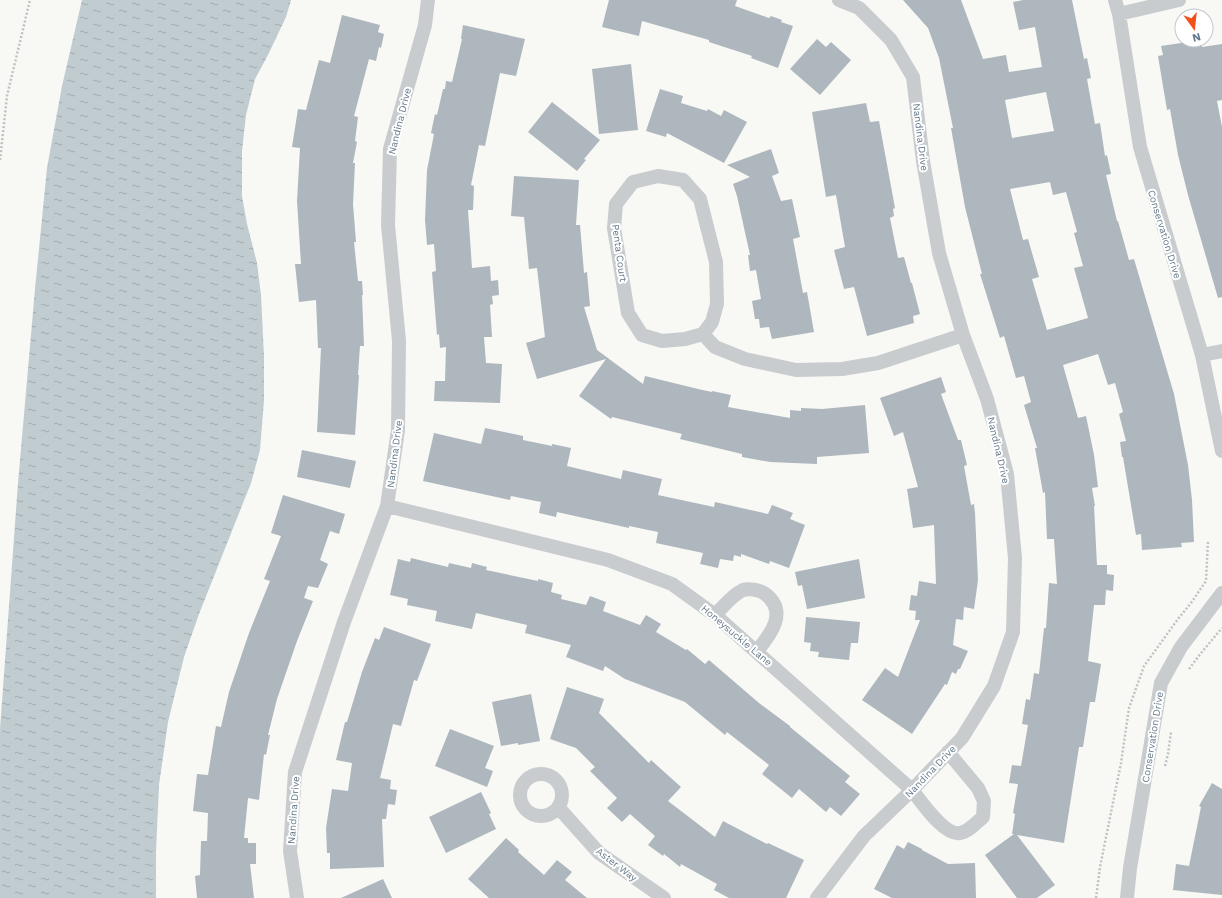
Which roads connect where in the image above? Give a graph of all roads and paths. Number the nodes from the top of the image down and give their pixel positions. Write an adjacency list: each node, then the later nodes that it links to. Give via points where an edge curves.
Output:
1 (30, 0): 6 (path, via 7,96)
2 (428, 0): 12 (street, Nandina Drive, via 425,25 390,148 388,225 399,341 398,430)
3 (840, 0): 8 (street, Nandina Drive, via 859,8 891,40 913,77 923,161 939,253)
4 (1179, 0): 5 (street, Conservation Drive)
5 (1117, 7): 10 (street, Conservation Drive, via 1140,147)
6 (0, 160)
7 (703, 334): 7 (street, Penta Court, via 662,341 642,335 628,313 614,228 616,204 633,182 658,176 683,180 700,199 716,262 717,304 712,322); 8 (street, via 715,347 745,359 796,370 842,369 878,363)
8 (963, 335): 19 (street, Nandina Drive, via 987,399 1007,474 1015,558 1013,632 994,686 962,738)
9 (1222, 351): 10 (street)
10 (1202, 355): 11 (street, Conservation Drive)
11 (1222, 452)
12 (387, 506): 14 (street, Honeysuckle Lane, via 608,560 672,584); 23 (street, Nandina Drive, via 344,622 295,772 290,851)
13 (1222, 593): 26 (street, Conservation Drive, via 1181,647 1161,683)
14 (716, 614): 16 (street, Honeysuckle Lane); 16 (street, via 734,595 745,589 760,591 769,597 775,604 777,613 769,636)
15 (1222, 628): 17 (path)
16 (757, 651): 21 (street, Honeysuckle Lane)
17 (1189, 669)
18 (1171, 732): 20 (path)
19 (948, 752): 21 (street, Nandina Drive); 21 (street, Honeysuckle Lane, via 978,788 984,801 983,817 960,833 950,832)
20 (1164, 769)
21 (912, 790): 25 (street, Nandina Drive, via 864,836)
22 (558, 808): 24 (street, Aster Way, via 599,853)
23 (296, 898)
24 (664, 898)
25 (817, 898)
26 (1127, 898)

